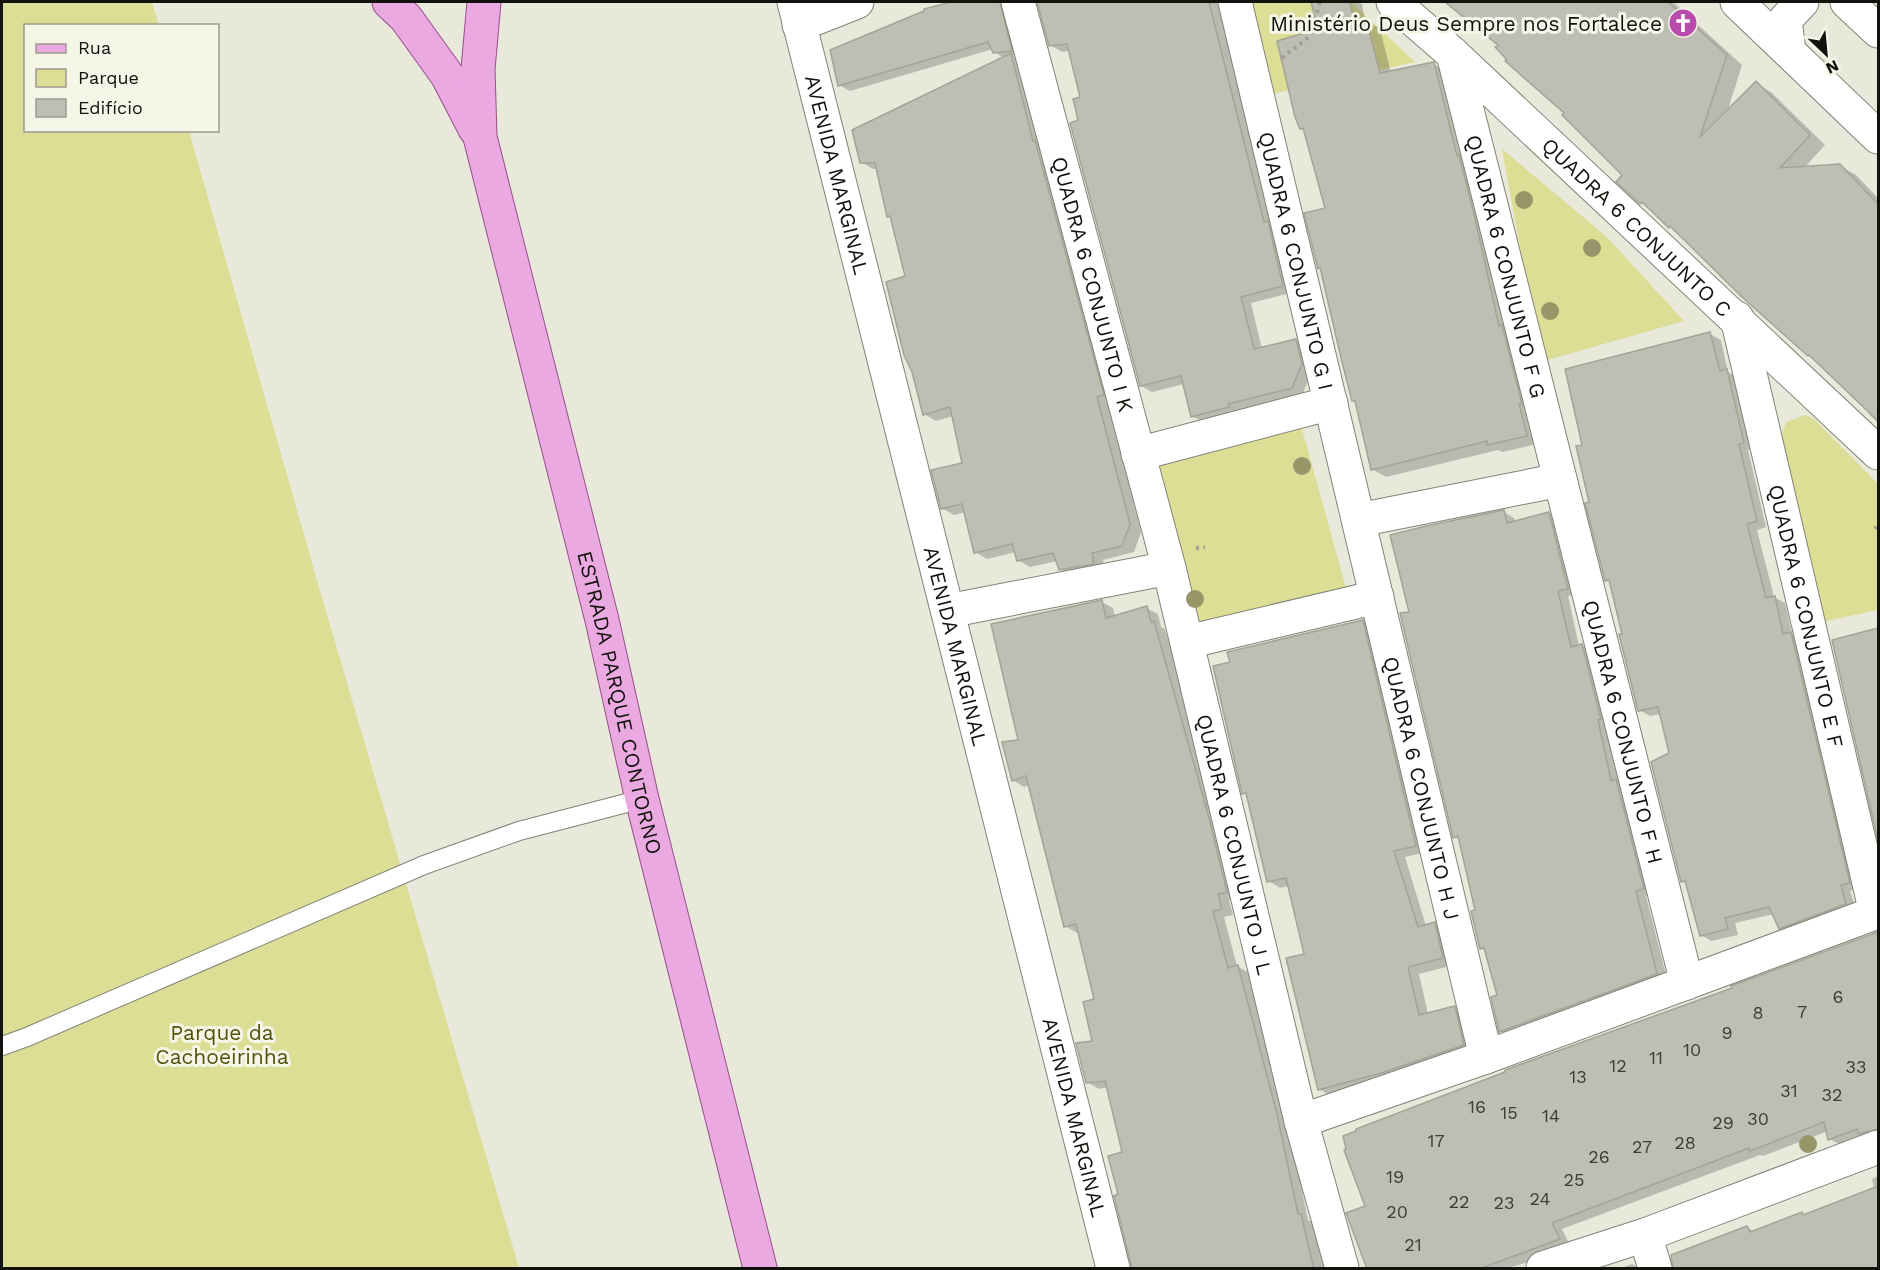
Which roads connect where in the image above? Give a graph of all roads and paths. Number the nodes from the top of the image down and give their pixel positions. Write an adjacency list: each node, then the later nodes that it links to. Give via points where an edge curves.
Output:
1 (389, 2): 17 (main road, ESTRADA PARQUE CONTORNO, via 406,18 447,75)
2 (484, 2): 17 (main road, ESTRADA PARQUE CONTORNO, via 478,69)
3 (857, 2): 11 (street)
4 (1018, 2): 21 (street, QUADRA 6 CONJUNTO I K)
5 (1235, 2): 15 (street, QUADRA 6 CONJUNTO G I)
6 (1320, 2): 15 (path, via 1310,36)
7 (1393, 2): 14 (street, QUADRA 6 CONJUNTO C)
8 (1737, 2): 13 (street)
9 (1802, 2): 13 (street, via 1785,20)
10 (1847, 2): 12 (street)
11 (797, 13): 28 (street, AVENIDA MARGINAL)
12 (1878, 31)
13 (1789, 51): 16 (street)
14 (1453, 54): 18 (street, QUADRA 6 CONJUNTO C); 22 (street, QUADRA 6 CONJUNTO F G)
15 (1255, 80): 19 (street, QUADRA 6 CONJUNTO G I)
16 (1878, 136)
17 (480, 137): 30 (main road, ESTRADA PARQUE CONTORNO, via 602,620)
18 (1737, 318): 20 (street, QUADRA 6 CONJUNTO C); 31 (street, QUADRA 6 CONJUNTO E F)
19 (1332, 403): 21 (street); 23 (street, QUADRA 6 CONJUNTO G I)
20 (1878, 453)
21 (1138, 454): 26 (street, QUADRA 6 CONJUNTO I K)
22 (1560, 480): 23 (street); 32 (street, QUADRA 6 CONJUNTO F H)
23 (1359, 520): 27 (street, QUADRA 6 CONJUNTO H J)
24 (1878, 524): 25 (path)
25 (1875, 529)
26 (1169, 568): 28 (street); 29 (street, QUADRA 6 CONJUNTO J L)
27 (1377, 597): 29 (street); 34 (street, QUADRA 6 CONJUNTO H J)
28 (948, 611): 39 (street, AVENIDA MARGINAL)
29 (1187, 642): 35 (street, QUADRA 6 CONJUNTO J L)
30 (642, 799): 33 (lane, via 519,831 424,865); 38 (main road, ESTRADA PARQUE CONTORNO)
31 (1877, 912): 32 (street)
32 (1687, 983): 34 (street)
33 (2, 1046)
34 (1486, 1057): 35 (street)
35 (1301, 1121): 40 (street, QUADRA 6 CONJUNTO J L)
36 (1878, 1147): 37 (street)
37 (1645, 1235): 41 (street); 42 (street)
38 (760, 1269)
39 (1113, 1269)
40 (1342, 1269)
41 (1543, 1269)
42 (1655, 1269)

